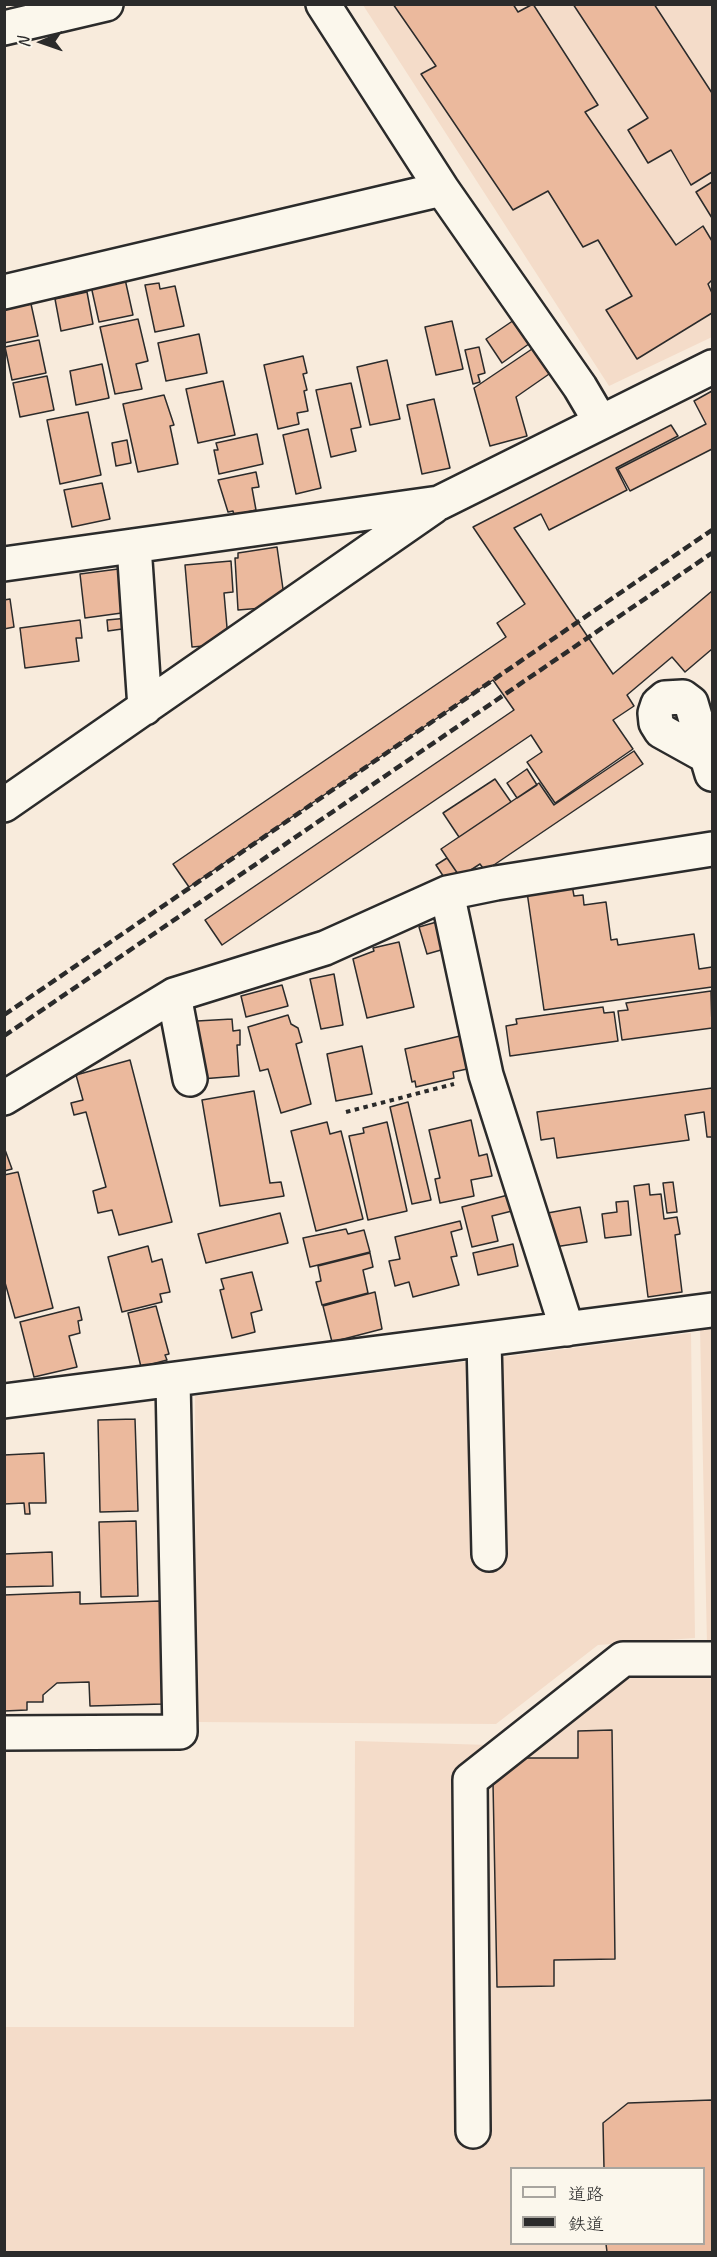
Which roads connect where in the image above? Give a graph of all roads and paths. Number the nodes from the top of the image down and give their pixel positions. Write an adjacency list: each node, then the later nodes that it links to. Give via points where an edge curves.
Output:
1 (106, 4): 3 (street)
2 (323, 4): 4 (street)
3 (4, 28)
4 (442, 189): 5 (street); 7 (street)
5 (4, 292)
6 (712, 367): 7 (street)
7 (600, 421): 8 (street)
8 (440, 503): 9 (street); 11 (street)
9 (134, 546): 10 (street); 11 (street)
10 (4, 564)
11 (145, 708): 12 (street)
12 (4, 805)
13 (712, 849): 14 (street)
14 (447, 893): 15 (street, via 325,948); 16 (street)
15 (174, 996): 17 (street); 18 (street)
16 (486, 1075): 19 (path); 21 (street)
17 (190, 1079)
18 (4, 1098)
19 (346, 1112)
20 (712, 1310): 21 (street)
21 (567, 1329): 22 (street)
22 (484, 1340): 23 (street); 25 (street)
23 (173, 1380): 24 (street); 27 (street, via 180,1732)
24 (4, 1401)
25 (489, 1554)
26 (712, 1659): 28 (street, via 622,1659 470,1780)
27 (4, 1732)
28 (473, 2131)

